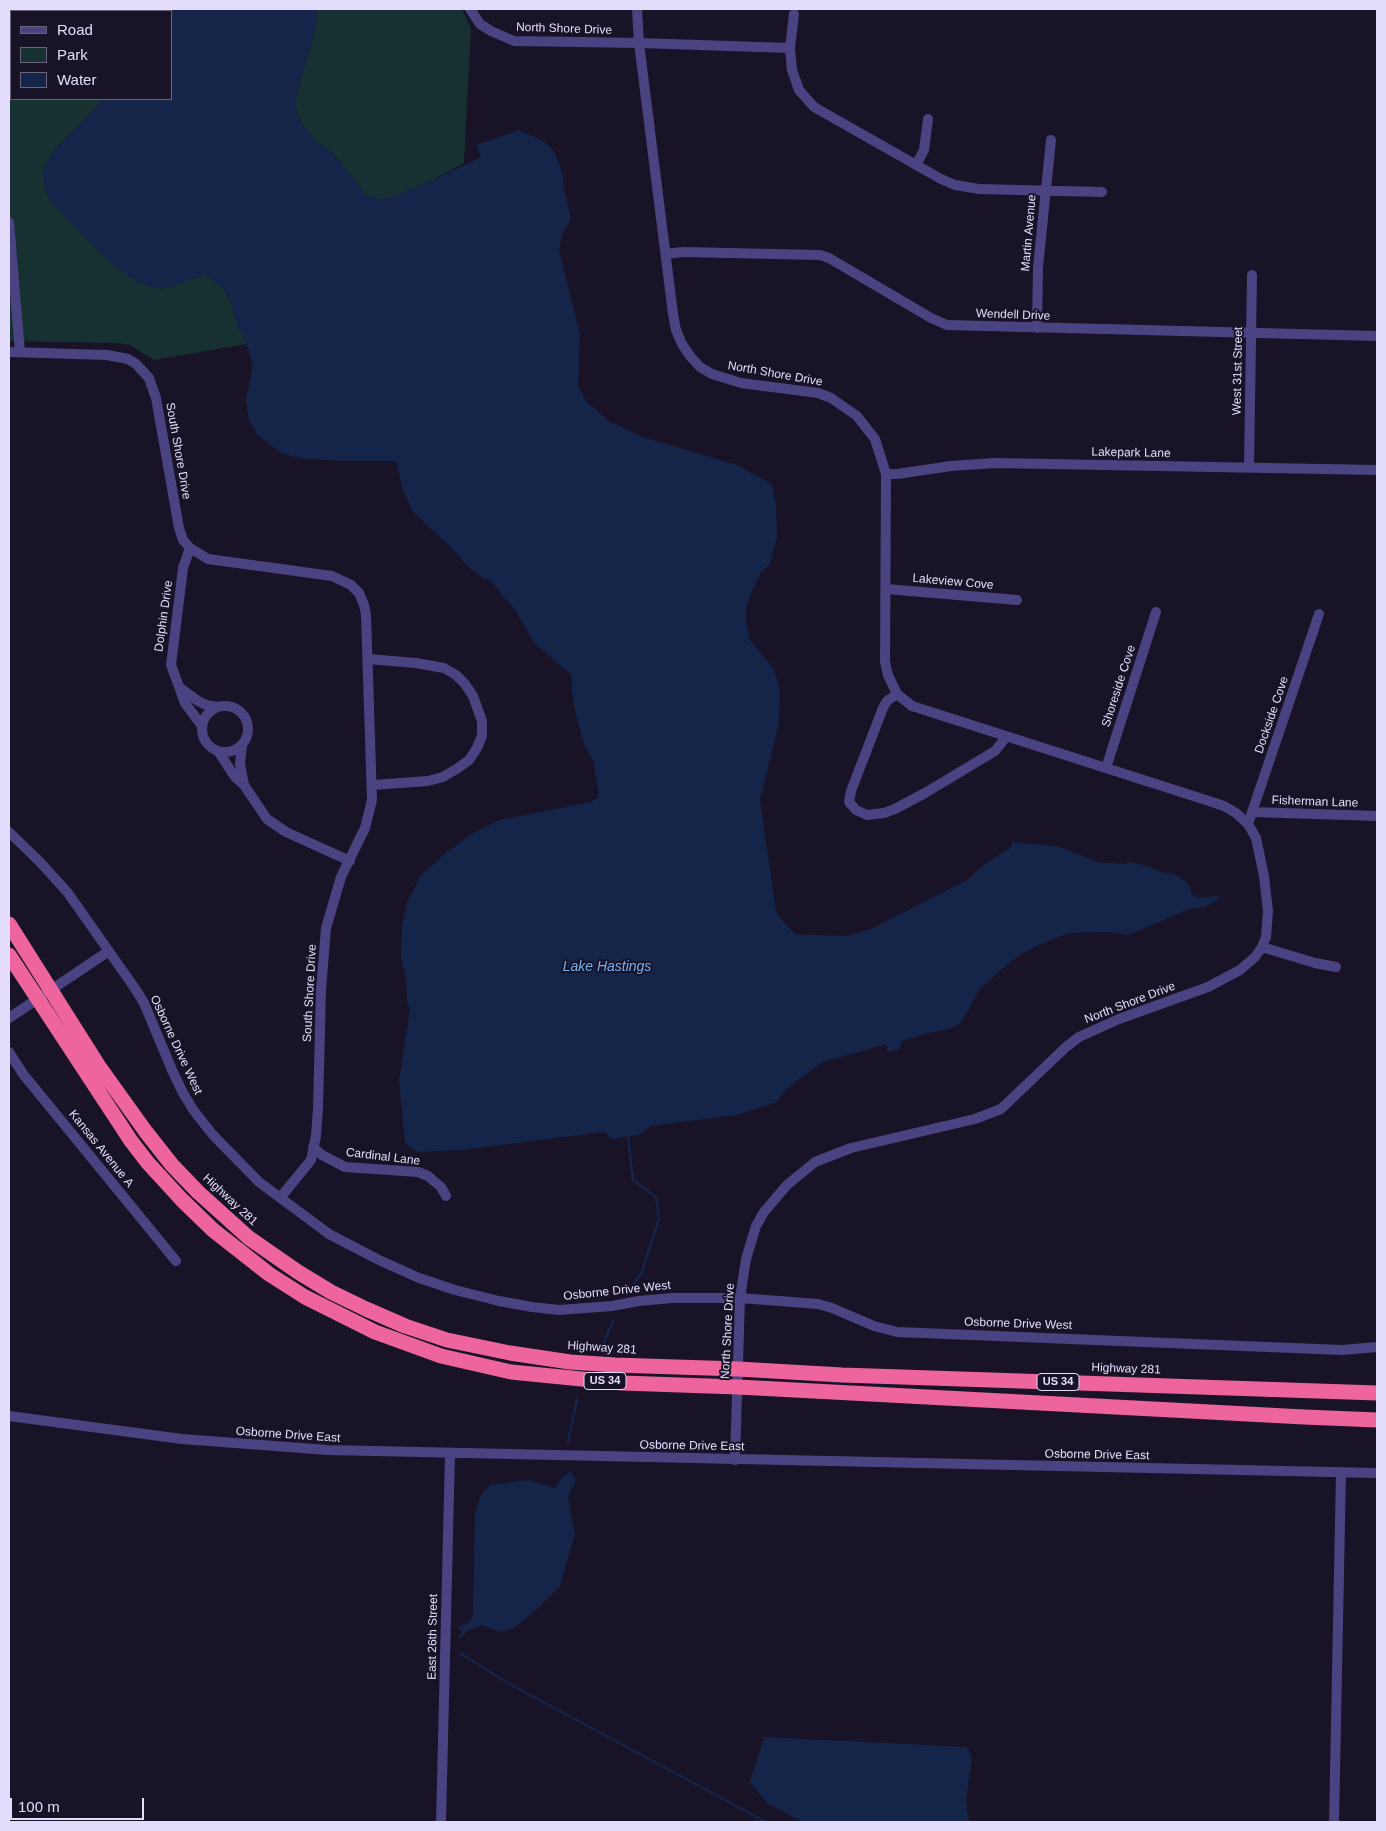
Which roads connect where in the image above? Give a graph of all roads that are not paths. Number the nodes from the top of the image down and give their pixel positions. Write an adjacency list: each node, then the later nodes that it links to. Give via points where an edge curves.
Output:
1 (470, 9): 4 (street, North Shore Drive, via 480,24 514,41)
2 (637, 9): 4 (street)
3 (794, 14): 5 (street)
4 (639, 43): 5 (street, North Shore Drive); 12 (street, North Shore Drive)
5 (790, 48): 8 (street, via 792,70 799,90 814,107)
6 (928, 119): 8 (street, via 924,150)
7 (1051, 140): 9 (street, Martin Avenue)
8 (916, 165): 9 (street, via 941,179 978,189)
9 (1046, 190): 10 (street); 14 (street, Martin Avenue, via 1038,267)
10 (1102, 192)
11 (9, 222): 18 (street)
12 (666, 254): 14 (street, Wendell Drive, via 820,255 947,325); 21 (street, North Shore Drive, via 676,330 682,344 700,367 726,380 818,393 838,402 857,416 875,439)
13 (1252, 275): 15 (street, West 31st Street)
14 (1037, 328): 15 (street, Wendell Drive)
15 (1251, 333): 16 (street, Wendell Drive); 19 (street, West 31st Street)
16 (1377, 336)
17 (9, 352): 18 (street, South Shore Drive)
18 (20, 352): 22 (street, South Shore Drive, via 119,356 142,369 156,398 179,528)
19 (1249, 467): 20 (street, Lakepark Lane); 21 (street, Lakepark Lane, via 995,463)
20 (1377, 470)
21 (886, 474): 23 (street, North Shore Drive)
22 (190, 548): 27 (street, South Shore Drive, via 208,559 332,576 351,585 364,605); 28 (street, Dolphin Drive, via 183,568 171,653)
23 (886, 590): 24 (street, Lakeview Cove); 29 (street, North Shore Drive, via 885,662)
24 (1017, 600)
25 (1156, 612): 35 (street, Shoreside Cove)
26 (1319, 614): 38 (street, Dockside Cove)
27 (368, 659): 37 (street, South Shore Drive); 37 (street, via 444,668 465,684 482,720 482,736 477,748 468,760 443,777)
28 (178, 686): 30 (street, Dolphin Drive, via 198,701); 31 (street, Dolphin Drive, via 185,703)
29 (897, 694): 32 (street, North Shore Drive, via 912,706); 32 (street, via 883,708 851,791 849,802 856,810 868,815 895,809 925,793 995,751)
30 (218, 707): 31 (street, via 208,713); 33 (street, Dolphin Drive, via 232,707 244,716 248,729)
31 (202, 726): 34 (street, Dolphin Drive, via 206,743)
32 (1006, 737): 35 (street, North Shore Drive)
33 (242, 745): 34 (street, via 229,752); 36 (street, Dolphin Drive, via 240,764)
34 (218, 751): 36 (street, Dolphin Drive)
35 (1106, 768): 40 (street, North Shore Drive, via 1224,806)
36 (244, 785): 42 (street, Dolphin Drive, via 277,828)
37 (373, 785): 42 (street, South Shore Drive, via 368,816)
38 (1252, 812): 39 (street, Fisherman Lane); 40 (street, Dockside Cove)
39 (1377, 816)
40 (1248, 824): 44 (street, North Shore Drive, via 1261,856 1268,911 1268,931)
41 (9, 832): 45 (street, Osborne Drive West, via 68,893)
42 (350, 861): 51 (street, South Shore Drive, via 341,877 326,928 320,990 318,1108)
43 (9, 924): 48 (highway, Highway 281 / US 34)
44 (1262, 947): 47 (street); 55 (street, North Shore Drive, via 1248,964 1231,976 1079,1037 1001,1109 975,1119 851,1148 815,1162 776,1197 756,1226 746,1259)
45 (108, 952): 48 (street); 53 (street, Osborne Drive West, via 144,1003 172,1070 194,1111 233,1156)
46 (9, 955): 48 (highway, Highway 281 / US 34)
47 (1336, 967)
48 (44, 993): 49 (street); 57 (highway, Highway 281 / US 34, via 172,1165 249,1238 331,1292 404,1326 447,1340 510,1352 579,1363); 58 (highway, Highway 281 / US 34, via 131,1141 148,1163 213,1230 269,1274 305,1297 375,1332 441,1356 510,1372 622,1383)
49 (9, 1018)
50 (9, 1052): 54 (street, Kansas Avenue A)
51 (314, 1147): 52 (street, Cardinal Lane, via 345,1167 418,1172 441,1187); 53 (street, South Shore Drive, via 311,1160)
52 (446, 1196)
53 (280, 1198): 55 (street, Osborne Drive West, via 330,1234 378,1260 419,1278 499,1301 559,1310 672,1298)
54 (176, 1261)
55 (740, 1298): 56 (street, Osborne Drive West, via 818,1304 898,1332 1342,1350); 57 (street, North Shore Drive)
56 (1377, 1347)
57 (738, 1369): 58 (street, North Shore Drive); 59 (highway, Highway 281 / US 34, via 852,1376)
58 (738, 1387): 61 (highway, Highway 281 / US 34); 63 (street, North Shore Drive)
59 (1377, 1393)
60 (9, 1416): 62 (street, Osborne Drive East, via 182,1439 273,1447)
61 (1377, 1420)
62 (450, 1453): 63 (street, Osborne Drive East); 66 (street, East 26th Street)
63 (735, 1460): 64 (street, Osborne Drive East)
64 (1341, 1473): 65 (street, Osborne Drive East); 67 (street)
65 (1377, 1473)
66 (442, 1822)
67 (1334, 1822)

